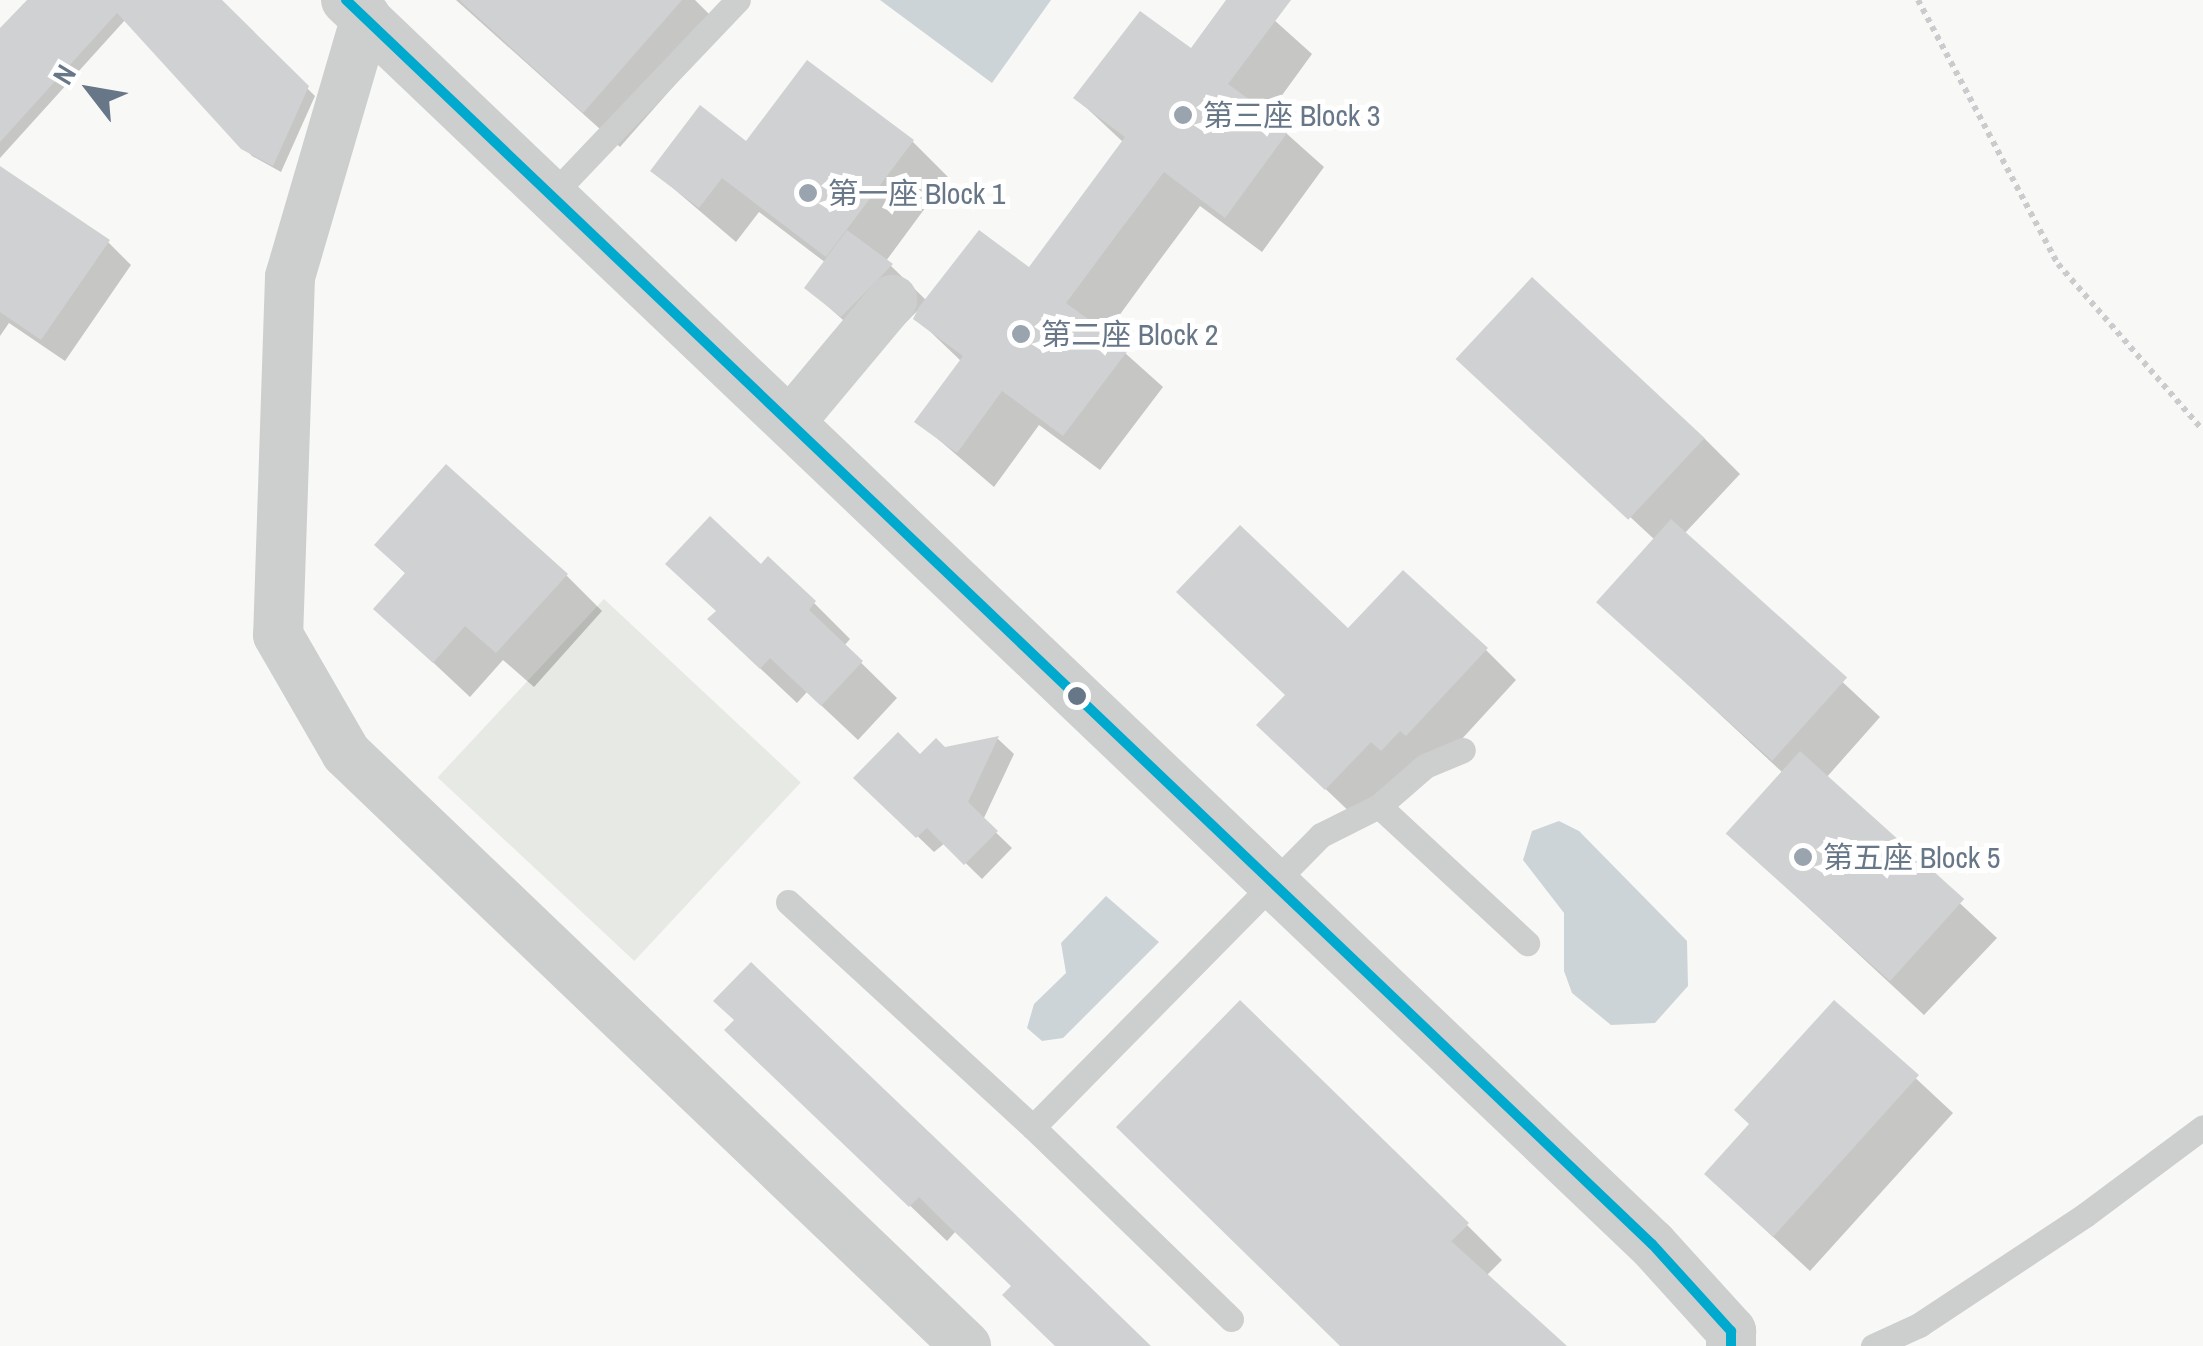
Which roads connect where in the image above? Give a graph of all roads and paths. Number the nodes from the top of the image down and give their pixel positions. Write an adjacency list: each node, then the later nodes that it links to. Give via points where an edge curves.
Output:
1 (738, 0): 4 (lane)
2 (1918, 0): 7 (path, via 2058,264)
3 (356, 9): 4 (street); 16 (street, via 290,278 278,635 346,752)
4 (552, 194): 6 (street)
5 (892, 300): 6 (street)
6 (791, 422): 10 (street)
7 (2203, 430)
8 (1462, 750): 9 (lane, via 1425,766)
9 (1379, 806): 10 (lane, via 1320,835); 12 (lane)
10 (1274, 882): 13 (lane); 17 (street, via 1692,1284 1731,1331)
11 (788, 902): 13 (lane)
12 (1528, 943)
13 (1033, 1127): 15 (lane)
14 (2203, 1127): 18 (lane, via 2068,1226 1919,1324)
15 (1232, 1319)
16 (966, 1346)
17 (1731, 1346)
18 (1873, 1346)

